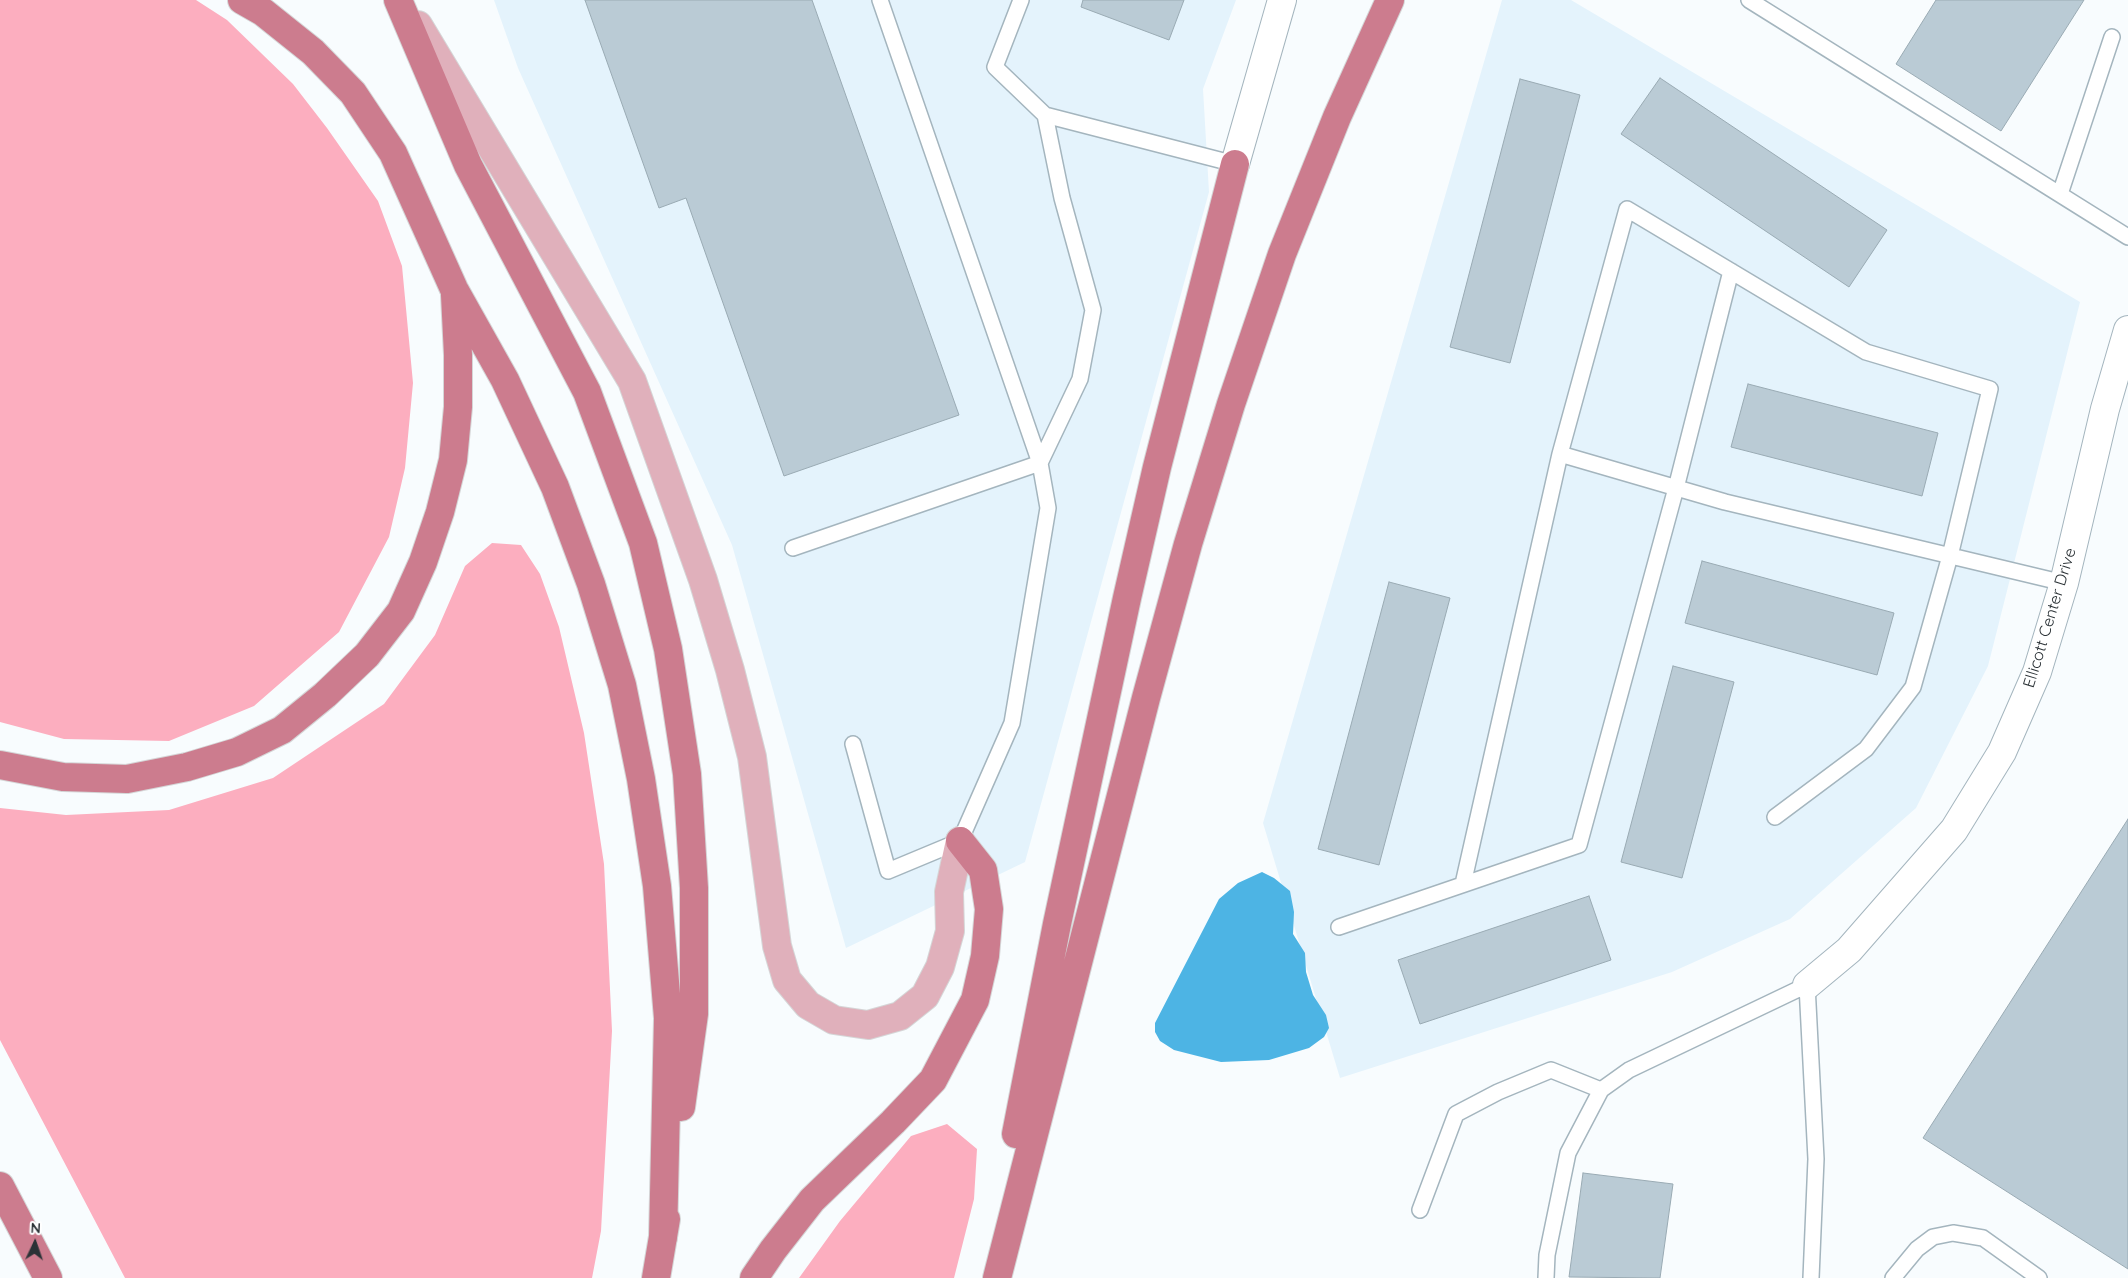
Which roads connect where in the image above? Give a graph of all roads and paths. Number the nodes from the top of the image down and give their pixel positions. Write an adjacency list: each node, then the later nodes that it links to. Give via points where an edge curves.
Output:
1 (242, 0): 15 (highway, via 263,12 313,52 353,93 393,153)
2 (398, 0): 33 (highway, via 468,165 587,392 643,542 668,649 687,774 694,888 694,1014)
3 (403, 0): 26 (main road, via 632,381 703,580 730,670 752,756 777,946 787,980 808,1005 834,1020 868,1025 900,1016 925,996 940,967 950,931 949,892)
4 (880, 0): 18 (lane)
5 (1021, 0): 10 (lane, via 995,67)
6 (1282, 0): 11 (street)
7 (1390, 0): 38 (highway, via 1337,117 1282,254 1231,404 1146,698)
8 (1749, 0): 12 (lane)
9 (2112, 37): 12 (lane)
10 (1045, 115): 11 (lane); 18 (lane, via 1062,198 1093,310 1080,379)
11 (1235, 164): 37 (highway, via 1157,467 1127,598 1057,924)
12 (2060, 194): 13 (lane)
13 (2128, 237)
14 (1731, 271): 17 (lane, via 1627,209); 19 (lane); 21 (lane, via 1866,352 1990,389)
15 (454, 289): 24 (highway, via 458,407 453,460 423,562 401,611 367,655 282,730 237,752 187,767 127,778 63,778); 33 (highway, via 505,380 555,486 591,584 622,685 641,779 655,876 668,1018)
16 (2128, 330): 22 (street, Ellicott Center Drive, via 2105,408)
17 (1560, 454): 19 (lane); 27 (lane)
18 (1040, 463): 20 (lane); 26 (lane, via 1048,508 1012,723)
19 (1676, 488): 21 (lane); 27 (lane, via 1579,845)
20 (793, 548)
21 (1950, 556): 22 (lane); 25 (lane, via 1913,687 1866,749)
22 (2064, 583): 29 (street, Ellicott Center Drive, via 2037,672 2006,743 1954,830 1849,950)
23 (853, 744): 26 (lane, via 888,872)
24 (0, 765)
25 (1776, 817)
26 (960, 841): 36 (highway, via 983,870 989,909 985,956 975,1000 933,1080 812,1200)
27 (1463, 884): 28 (lane)
28 (1340, 927)
29 (1807, 985): 30 (lane, via 1629,1070); 40 (lane, via 1816,1159)
30 (1602, 1090): 32 (lane, via 1551,1070 1456,1114); 39 (lane, via 1568,1153 1547,1255)
31 (0, 1186): 34 (highway)
32 (1420, 1210)
33 (663, 1238): 35 (highway)
34 (48, 1278)
35 (656, 1278)
36 (754, 1278)
37 (988, 1278)
38 (997, 1278)
39 (1546, 1278)
40 (1812, 1278)
41 (1893, 1278): 42 (lane, via 1917,1249 1933,1237 1953,1233 1983,1238)
42 (2039, 1278)

